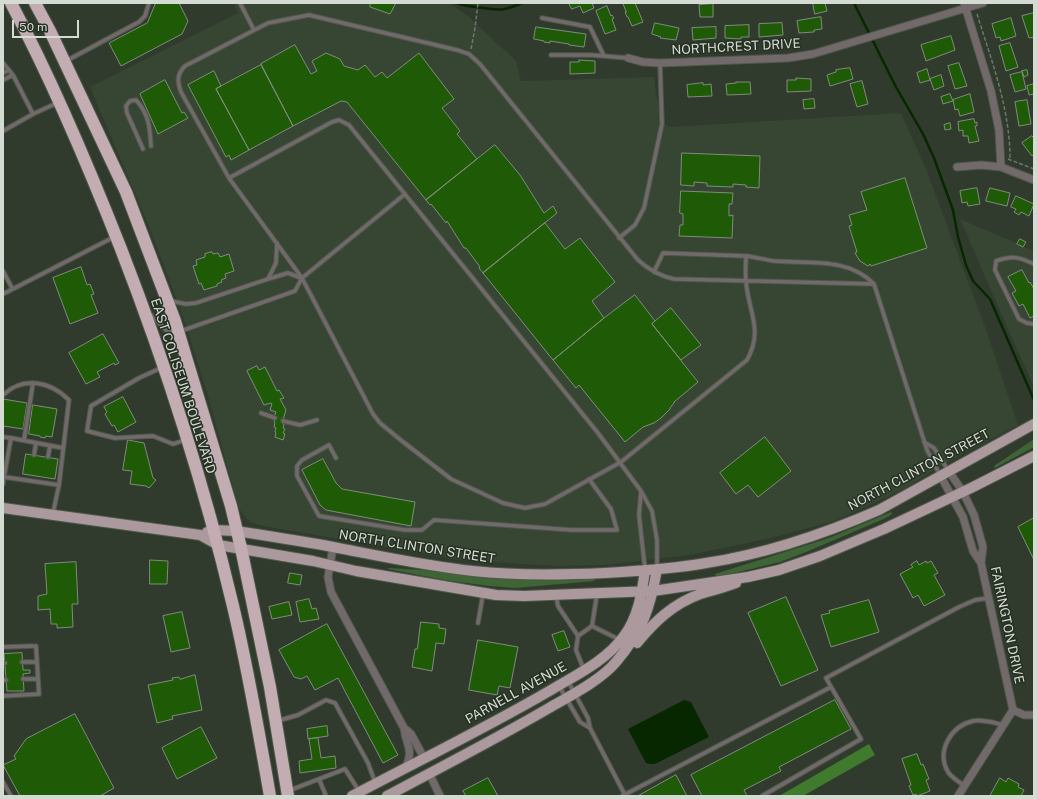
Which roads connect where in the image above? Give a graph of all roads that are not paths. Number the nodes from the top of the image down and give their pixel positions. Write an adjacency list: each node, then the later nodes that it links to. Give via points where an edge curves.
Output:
1 (11, 3): 19 (highway, EAST COLISEUM BOULEVARD)
2 (35, 3): 12 (highway, EAST COLISEUM BOULEVARD)
3 (149, 3): 12 (lane, via 145,16 139,22)
4 (240, 3): 8 (lane)
5 (983, 3): 6 (street, NORTHCREST DRIVE)
6 (965, 6): 14 (street, NORTHCREST DRIVE, via 813,54 788,58); 25 (street, via 991,91 999,130)
7 (542, 18): 10 (lane, via 590,27)
8 (254, 30): 26 (lane, via 185,66 179,72 177,82); 30 (lane, via 268,23 309,15 469,54 480,64)
9 (551, 55): 10 (lane)
10 (604, 56): 11 (lane)
11 (628, 58): 14 (street, NORTHCREST DRIVE)
12 (65, 62): 42 (highway, EAST COLISEUM BOULEVARD, via 126,192)
13 (3, 63): 15 (lane)
14 (660, 63): 30 (lane, via 662,124 644,208 635,225)
15 (9, 70): 16 (lane); 17 (lane)
16 (3, 73)
17 (13, 75): 18 (lane); 20 (lane)
18 (3, 80)
19 (59, 102): 20 (lane); 29 (highway, EAST COLISEUM BOULEVARD)
20 (33, 114): 21 (lane)
21 (3, 131)
22 (151, 146): 23 (lane, via 148,120 142,107 136,100 130,101 126,106 127,113)
23 (143, 149)
24 (957, 167): 25 (street)
25 (1001, 167): 27 (street)
26 (229, 178): 28 (lane, via 339,120 349,125); 31 (lane)
27 (1034, 180)
28 (405, 194): 36 (lane); 66 (lane)
29 (116, 236): 40 (lane); 43 (highway, EAST COLISEUM BOULEVARD)
30 (619, 238): 35 (lane, via 638,260)
31 (277, 243): 36 (lane); 37 (lane, via 276,263)
32 (746, 256): 35 (lane, via 663,253); 38 (lane); 39 (lane, via 773,261 840,265 858,271)
33 (1034, 264): 44 (lane, via 1018,257 1006,257 996,261 995,270 1019,319)
34 (3, 271): 40 (lane)
35 (654, 272): 38 (lane, via 674,279)
36 (302, 278): 37 (lane, via 288,273); 45 (lane, via 295,291); 71 (lane, via 373,414 380,423 450,479 503,503 525,508 545,504)
37 (268, 279): 42 (lane, via 196,303)
38 (746, 282): 39 (lane); 66 (lane, via 755,332 755,341 747,360)
39 (874, 284): 58 (lane)
40 (12, 288): 41 (lane)
41 (3, 294)
42 (166, 300): 45 (highway, EAST COLISEUM BOULEVARD)
43 (143, 307): 45 (lane, via 166,330); 46 (highway, EAST COLISEUM BOULEVARD)
44 (1034, 324)
45 (178, 332): 82 (highway, EAST COLISEUM BOULEVARD)
46 (164, 367): 56 (highway, EAST COLISEUM BOULEVARD); 56 (lane, via 139,378 91,406 87,431 115,438 153,436 172,444)
47 (33, 384): 48 (lane, via 25,383 10,388); 57 (lane); 61 (lane, via 48,385 69,400)
48 (3, 395)
49 (261, 413): 50 (lane)
50 (275, 418)
51 (317, 420): 52 (lane, via 300,425)
52 (283, 421)
53 (1034, 424): 67 (main road, NORTH CLINTON STREET)
54 (3, 436): 55 (lane)
55 (11, 438): 57 (lane); 69 (lane)
56 (187, 439): 81 (highway, EAST COLISEUM BOULEVARD)
57 (24, 440): 59 (lane)
58 (924, 442): 67 (lane); 67 (lane, via 934,448)
59 (36, 443): 60 (lane); 62 (lane)
60 (50, 446): 61 (lane); 64 (lane)
61 (63, 448): 75 (lane)
62 (34, 455)
63 (1034, 456): 77 (main road, NORTH CLINTON STREET)
64 (48, 457)
65 (336, 458): 71 (lane, via 329,445 296,466 297,476 319,516 405,530 422,530 434,520 572,530 617,530 611,509)
66 (620, 462): 71 (lane); 76 (lane)
67 (944, 473): 77 (street, FAIRINGTON DRIVE); 78 (street, FAIRINGTON DRIVE); 89 (main road, NORTH CLINTON STREET, via 879,510 793,542 736,558)
68 (30, 475): 72 (lane)
69 (4, 477): 72 (lane); 74 (lane)
70 (44, 477): 73 (lane)
71 (589, 479)
72 (29, 481): 73 (lane)
73 (43, 483): 75 (lane)
74 (3, 484)
75 (59, 486): 80 (lane)
76 (641, 491): 89 (lane, via 652,511 657,540); 90 (lane, via 639,515)
77 (963, 492): 78 (main road, NORTH CLINTON STREET); 87 (street, FAIRINGTON DRIVE, via 974,515 983,547)
78 (953, 496): 87 (street, FAIRINGTON DRIVE, via 963,517 973,551); 91 (main road, NORTH CLINTON STREET, via 884,530 820,556)
79 (3, 508): 80 (main road, NORTH CLINTON STREET)
80 (53, 514): 83 (main road, NORTH CLINTON STREET)
81 (214, 530): 82 (main road, NORTH CLINTON STREET); 83 (main road, NORTH CLINTON STREET); 84 (highway, EAST COLISEUM BOULEVARD)
82 (236, 530): 85 (main road, NORTH CLINTON STREET); 86 (highway, EAST COLISEUM BOULEVARD)
83 (200, 535): 84 (main road, NORTH CLINTON STREET)
84 (218, 545): 86 (main road, NORTH CLINTON STREET); 130 (highway, EAST COLISEUM BOULEVARD, via 243,649)
85 (333, 547): 88 (street); 90 (main road, NORTH CLINTON STREET, via 433,565 498,573 577,575)
86 (241, 548): 88 (main road, NORTH CLINTON STREET); 115 (highway, EAST COLISEUM BOULEVARD)
87 (981, 563): 97 (street, FAIRINGTON DRIVE)
88 (330, 564): 94 (main road, NORTH CLINTON STREET, via 356,571); 117 (street, via 328,577 331,592)
89 (657, 569): 90 (main road, NORTH CLINTON STREET); 93 (main road)
90 (645, 570): 92 (main road, PARNELL AVENUE)
91 (748, 577): 93 (main road, NORTH CLINTON STREET); 105 (main road, via 723,588 700,594 667,611 630,651)
92 (643, 591): 93 (main road, NORTH CLINTON STREET); 95 (main road, NORTH CLINTON STREET); 101 (main road, PARNELL AVENUE, via 631,624)
93 (653, 591): 105 (main road, via 642,625)
94 (483, 593): 96 (main road, NORTH CLINTON STREET, via 510,596); 98 (lane)
95 (598, 593): 96 (main road, NORTH CLINTON STREET); 99 (lane)
96 (556, 595): 100 (lane, via 558,606)
97 (988, 598): 110 (lane, via 959,607 826,678); 113 (street, FAIRINGTON DRIVE)
98 (478, 623)
99 (592, 626): 100 (lane); 101 (lane)
100 (578, 636): 106 (lane, via 576,650)
101 (620, 640): 106 (main road, PARNELL AVENUE, via 607,654)
102 (3, 647): 104 (lane, via 34,646)
103 (22, 662): 104 (lane)
104 (37, 662): 108 (lane)
105 (615, 663): 111 (main road)
106 (584, 670): 109 (main road, PARNELL AVENUE)
107 (23, 679): 108 (lane)
108 (38, 679): 112 (lane, via 39,694)
109 (563, 683): 111 (lane); 111 (lane); 119 (main road, PARNELL AVENUE)
110 (831, 687): 128 (lane); 134 (lane, via 861,739)
111 (570, 695): 118 (lane, via 588,718); 118 (lane, via 580,722); 121 (main road, via 511,730)
112 (3, 696)
113 (1013, 710): 114 (street, via 1024,716); 116 (street)
114 (1034, 715)
115 (276, 722): 123 (lane, via 298,715 326,700 335,703 368,763); 126 (highway, EAST COLISEUM BOULEVARD)
116 (1004, 725): 125 (street); 125 (lane, via 973,721 960,727 949,737 944,747 944,760 948,772)
117 (404, 728): 119 (street, via 411,734); 120 (street, via 411,754)
118 (590, 728): 128 (lane)
119 (424, 758): 120 (main road, PARNELL AVENUE)
120 (406, 767): 123 (main road, PARNELL AVENUE)
121 (429, 773): 132 (main road); 133 (street)
122 (319, 779): 126 (lane); 127 (lane, via 345,769); 131 (lane)
123 (375, 784): 127 (main road, PARNELL AVENUE)
124 (4, 785): 129 (lane)
125 (965, 786): 135 (street)
126 (288, 794)
127 (356, 794)
128 (623, 795)
129 (11, 796)
130 (270, 796)
131 (326, 796)
132 (387, 796)
133 (440, 796)
134 (762, 796)
135 (958, 796)

